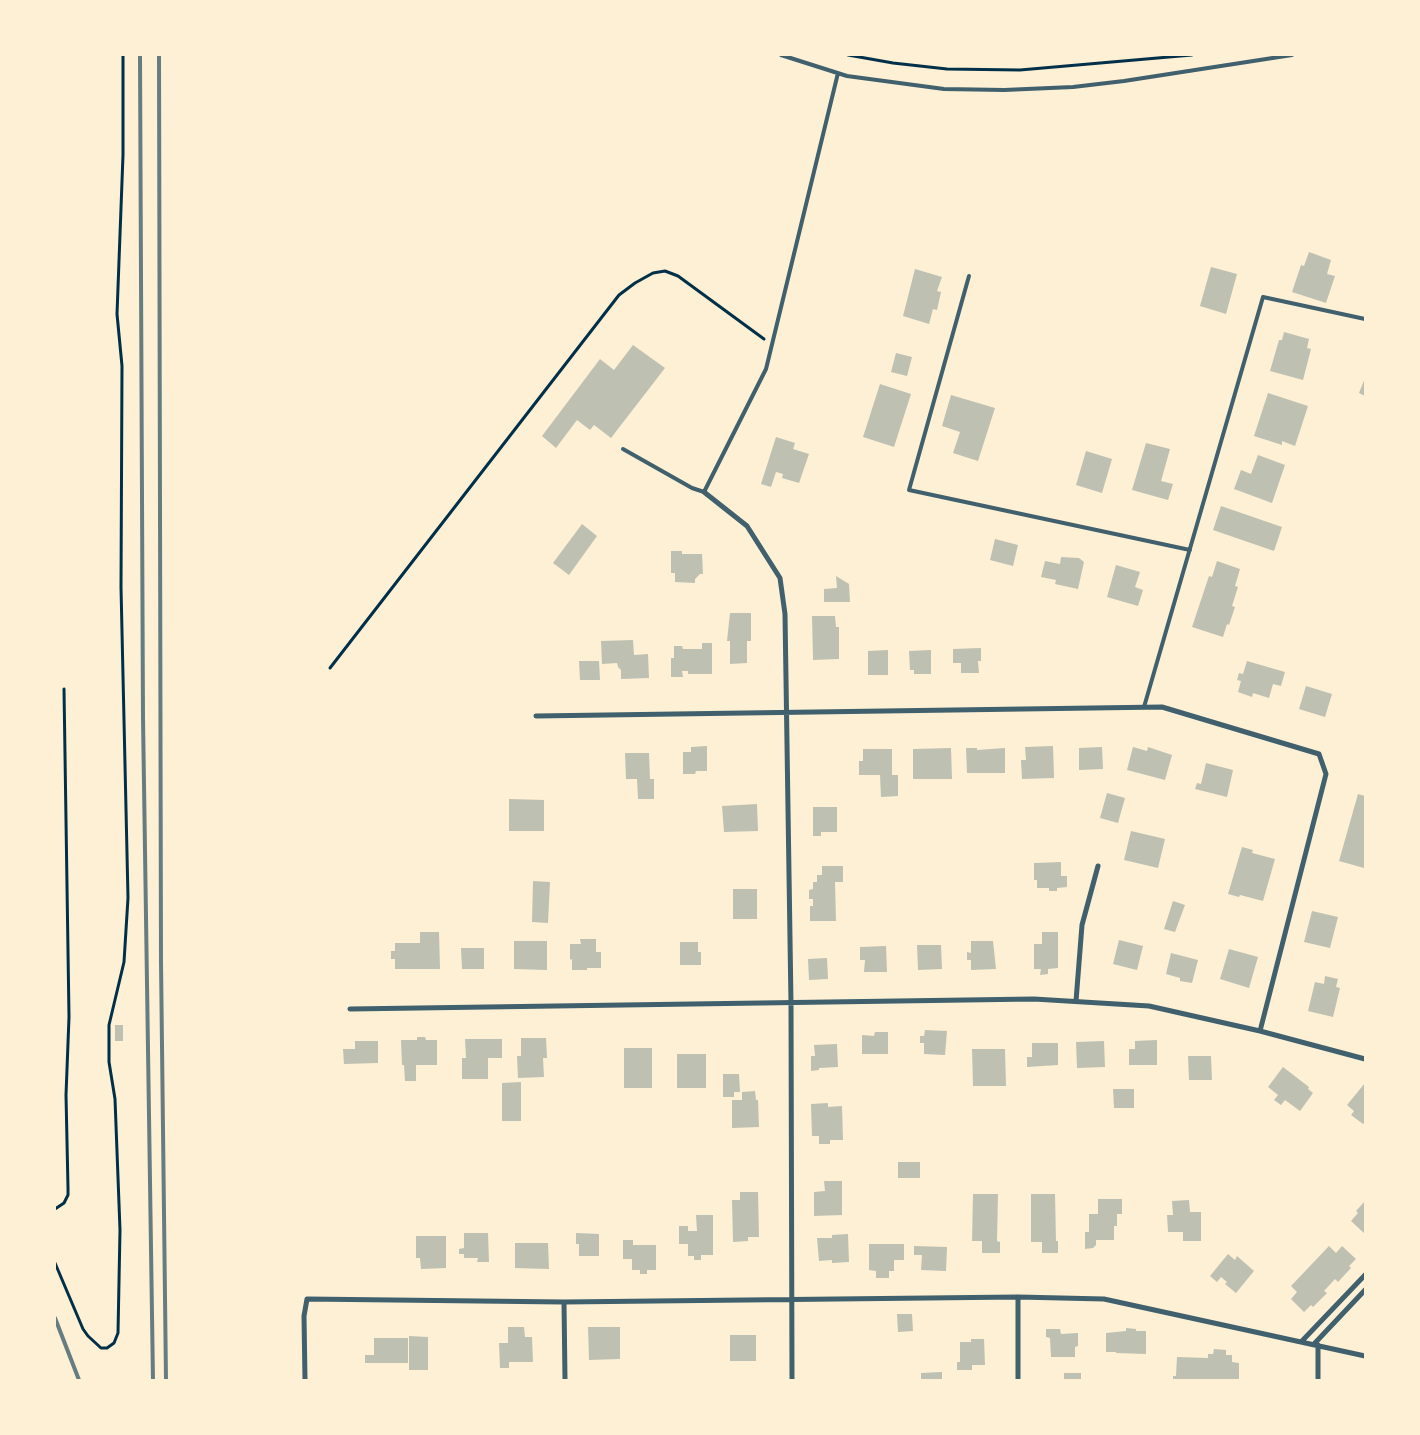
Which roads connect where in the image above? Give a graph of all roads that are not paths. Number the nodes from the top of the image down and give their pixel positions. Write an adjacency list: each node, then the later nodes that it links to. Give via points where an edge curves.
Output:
1 (781, 55): 3 (lane)
2 (1292, 55): 3 (lane, via 1073,87 944,89)
3 (838, 74): 7 (lane, via 766,369)
4 (969, 276): 8 (lane, via 909,490)
5 (1365, 319): 8 (lane, via 1264,297)
6 (623, 449): 7 (lane)
7 (704, 492): 10 (street, via 747,526 780,578)
8 (1190, 550): 9 (lane)
9 (1144, 707): 10 (street); 16 (street, via 1162,707 1319,754 1324,767 1326,774)
10 (787, 712): 11 (street); 14 (street)
11 (536, 716)
12 (1098, 866): 13 (street, via 1082,925)
13 (1076, 1001): 14 (street); 16 (street, via 1149,1006)
14 (792, 1003): 15 (street); 21 (street)
15 (350, 1009)
16 (1260, 1032): 17 (street)
17 (1365, 1059)
18 (1365, 1275): 23 (street)
19 (1365, 1290): 24 (street)
20 (1018, 1297): 21 (street); 23 (street, via 1104,1299); 29 (street)
21 (792, 1299): 22 (street); 28 (street)
22 (564, 1302): 26 (street, via 307,1299 304,1316); 27 (street)
23 (1302, 1341): 24 (street)
24 (1316, 1344): 25 (street); 30 (street)
25 (1365, 1356)
26 (305, 1380)
27 (565, 1380)
28 (792, 1380)
29 (1018, 1380)
30 (1318, 1380)

